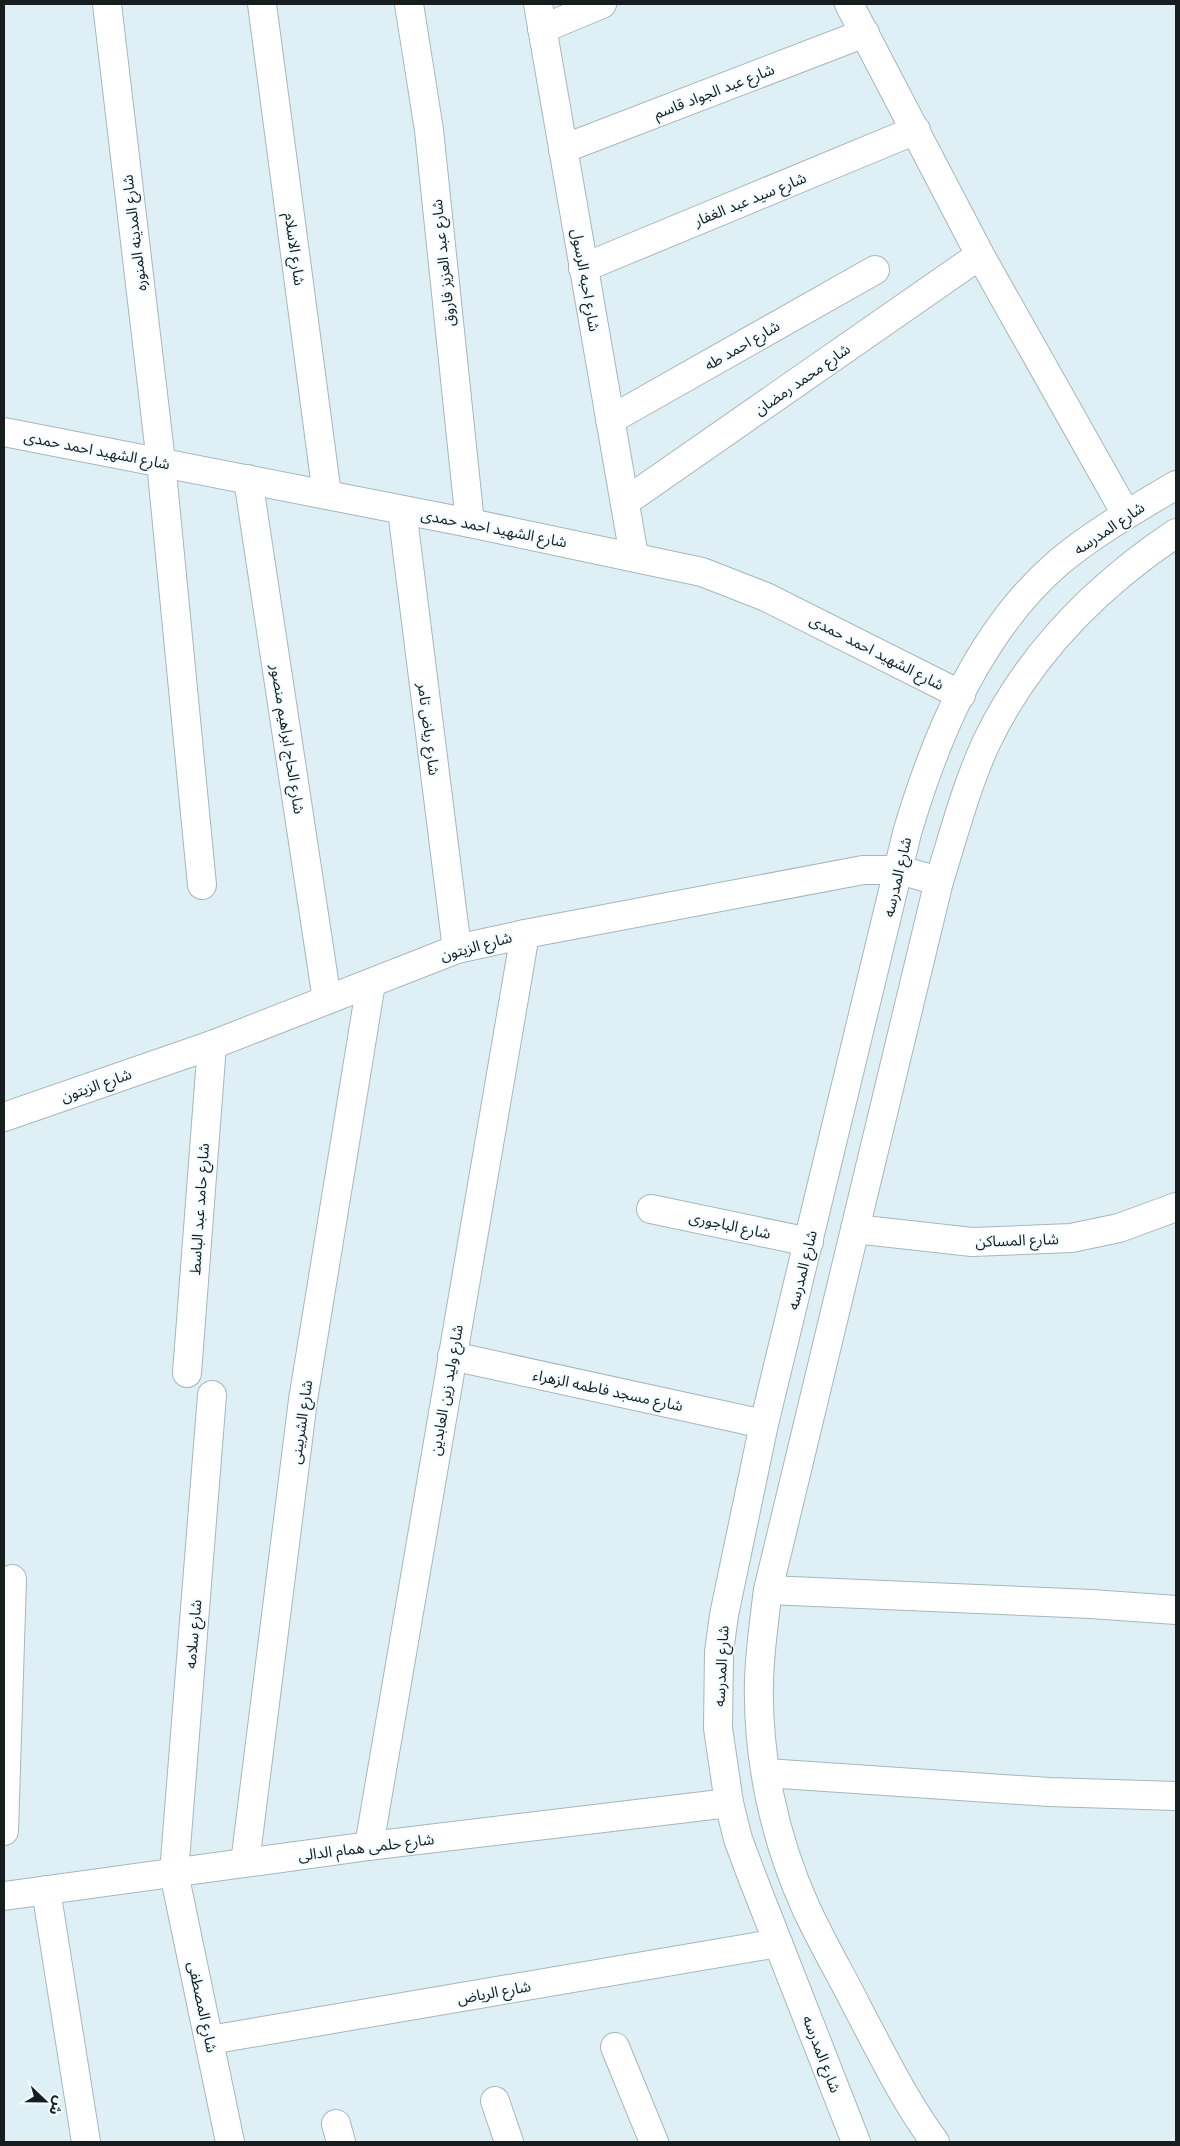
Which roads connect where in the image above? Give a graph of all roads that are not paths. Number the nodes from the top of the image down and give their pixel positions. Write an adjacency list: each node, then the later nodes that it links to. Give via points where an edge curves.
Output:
1 (107, 4): 15 (street, شارع المدينه المنوره)
2 (262, 4): 18 (street, شارع الاسلام)
3 (409, 4): 22 (street, شارع عبد العزيز فاروق, via 429,130)
4 (602, 4): 6 (street)
5 (849, 4): 7 (street)
6 (540, 16): 9 (street, شارع احبه الرسول)
7 (865, 33): 8 (street); 9 (street, شارع عبد الجواد قاسم)
8 (916, 130): 10 (street); 11 (street, شارع سيد عبد الغفار)
9 (563, 149): 11 (street, شارع احبه الرسول)
10 (980, 255): 19 (street, شارع محمد رمضان); 21 (street)
11 (583, 268): 13 (street, شارع احبه الرسول)
12 (874, 270): 13 (street, شارع احمد طه)
13 (610, 420): 19 (street, شارع احبه الرسول)
14 (4, 427): 15 (street, شارع الشهيد احمد حمدى)
15 (161, 462): 16 (street, شارع الشهيد احمد حمدى); 28 (street, شارع المدينه المنوره)
16 (248, 479): 18 (street, شارع الشهيد احمد حمدى); 32 (street, شارع الحاج ابراهيم منصور)
17 (1176, 485): 21 (street, شارع المدرسه)
18 (327, 495): 20 (street, شارع الشهيد احمد حمدى)
19 (624, 502): 24 (street, شارع احبه الرسول)
20 (402, 510): 22 (street, شارع الشهيد احمد حمدى); 30 (street, شارع رياض تامر)
21 (1126, 514): 25 (street, شارع المدرسه, via 1059,562 1029,591 980,657)
22 (470, 523): 24 (street, شارع الشهيد احمد حمدى)
23 (1176, 533): 27 (street, via 1106,585 1039,657 988,741 968,786)
24 (634, 556): 25 (street, شارع الشهيد احمد حمدى, via 702,572 766,597)
25 (961, 695): 26 (street, شارع المدرسه, via 927,771)
26 (899, 870): 27 (street, شارع الزيتون); 29 (street, شارع الزيتون, via 863,870); 38 (street, شارع المدرسه)
27 (939, 881): 37 (street)
28 (202, 885)
29 (524, 934): 30 (street, شارع الزيتون); 39 (street, شارع وليد زين العابدين)
30 (457, 949): 31 (street, شارع الزيتون)
31 (371, 982): 32 (street, شارع الزيتون); 51 (street, شارع الشربينى, via 303,1400)
32 (327, 1000): 33 (street, شارع الزيتون)
33 (212, 1044): 34 (street, شارع الزيتون); 40 (street, شارع حامد عبد الباسط)
34 (4, 1117)
35 (1176, 1207): 37 (street, شارع المساكن, via 1119,1228 1071,1238 972,1242)
36 (651, 1209): 38 (street, شارع الباجورى)
37 (855, 1228): 44 (street)
38 (808, 1242): 42 (street, شارع المدرسه)
39 (452, 1356): 42 (street, شارع مسجد فاطمه الزهراء); 50 (street, شارع وليد زين العابدين)
40 (187, 1373)
41 (212, 1395): 52 (street, شارع سلامه)
42 (764, 1424): 48 (street, شارع المدرسه, via 719,1652 718,1728)
43 (12, 1579): 49 (street)
44 (768, 1590): 45 (street); 46 (street, via 759,1682)
45 (1176, 1610)
46 (766, 1773): 47 (street, via 1040,1792); 64 (street, via 788,1864 806,1908 898,2085)
47 (1176, 1796)
48 (729, 1803): 50 (street, شارع حلمى همام الدالى); 55 (street, شارع المدرسه, via 750,1874)
49 (4, 1831)
50 (369, 1846): 51 (street, شارع حلمى همام الدالى)
51 (245, 1863): 52 (street, شارع حلمى همام الدالى)
52 (174, 1873): 53 (street, شارع حلمى همام الدالى); 56 (street, شارع المصطفى)
53 (46, 1890): 54 (street, شارع حلمى همام الدالى); 59 (street)
54 (4, 1896)
55 (778, 1943): 56 (street, شارع الرياض); 63 (street, شارع المدرسه)
56 (210, 2040): 60 (street, شارع المصطفى)
57 (616, 2046): 62 (street)
58 (495, 2101): 61 (street)
59 (86, 2142)
60 (230, 2142)
61 (509, 2142)
62 (654, 2142)
63 (856, 2142)
64 (935, 2142)

